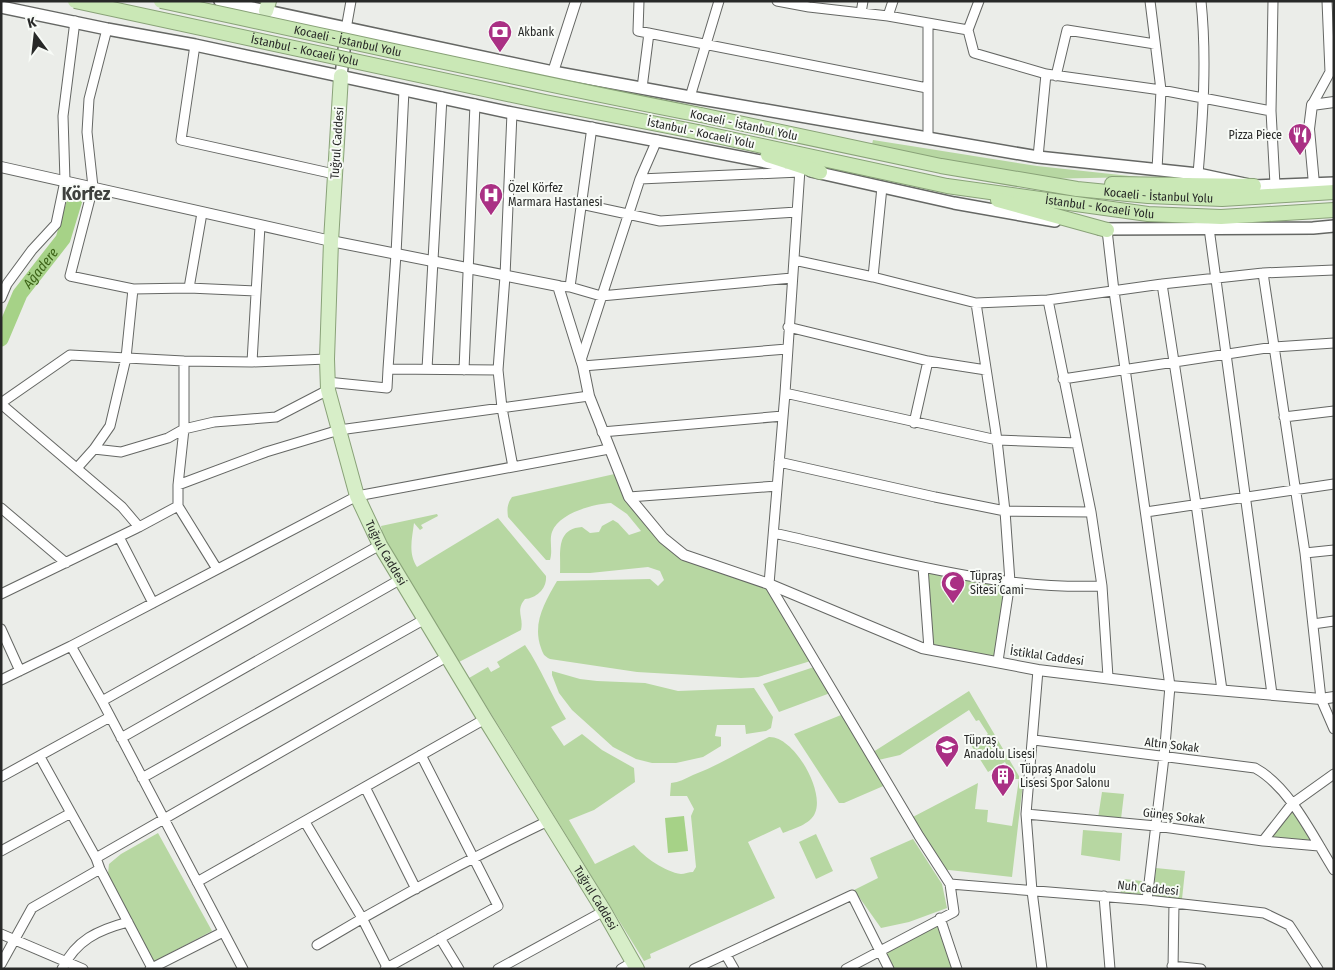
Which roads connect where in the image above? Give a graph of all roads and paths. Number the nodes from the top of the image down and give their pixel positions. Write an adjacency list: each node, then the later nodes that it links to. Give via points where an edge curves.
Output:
1 (75, 1): 49 (highway, İstanbul - Kocaeli Yolu, bridge)
2 (161, 1): 62 (highway, Kocaeli - İstanbul Yolu, bridge, via 552,86)
3 (190, 1): 29 (main road)
4 (220, 1): 18 (main road)
5 (351, 1): 25 (street)
6 (576, 1): 33 (street)
7 (639, 1): 28 (street, via 638,30)
8 (719, 1): 32 (street)
9 (776, 1): 17 (street)
10 (863, 1): 20 (street)
11 (894, 1): 21 (street)
12 (979, 1): 26 (street)
13 (1150, 1): 30 (street)
14 (1200, 1): 42 (street)
15 (1273, 1): 46 (street)
16 (1327, 1): 45 (street, via 1330,72)
17 (810, 4): 20 (street)
18 (268, 6): 25 (main road)
19 (1, 7): 22 (main road)
20 (861, 13): 21 (street)
21 (888, 16): 23 (street)
22 (75, 21): 24 (main road); 60 (street, via 63,116)
23 (928, 24): 26 (street); 37 (street)
24 (108, 29): 29 (main road); 67 (street, via 89,99 87,132)
25 (346, 29): 27 (main road); 35 (main road)
26 (968, 30): 34 (street, via 974,53)
27 (359, 32): 33 (main road); 35 (main road, via 349,38)
28 (650, 33): 32 (street); 36 (street)
29 (182, 42): 31 (main road)
30 (1155, 44): 34 (street, via 1067,30); 39 (street)
31 (196, 45): 35 (main road); 57 (street, via 181,140)
32 (707, 45): 37 (street); 41 (street)
33 (553, 72): 36 (main road)
34 (1051, 75): 39 (street); 52 (street)
35 (348, 78): 38 (main road); 57 (main road, Tuğrul Caddesi)
36 (642, 88): 41 (main road)
37 (927, 88): 50 (street)
38 (404, 90): 40 (main road); 80 (street)
39 (1162, 90): 42 (street); 55 (street)
40 (442, 97): 44 (main road); 82 (street)
41 (690, 97): 50 (main road)
42 (1204, 100): 46 (street); 58 (street)
43 (1334, 102): 45 (street)
44 (475, 104): 47 (main road); 83 (street)
45 (1312, 105): 63 (street, via 1309,129)
46 (1271, 111): 64 (street)
47 (512, 113): 48 (main road); 86 (street)
48 (592, 127): 51 (main road); 70 (street)
49 (698, 132): 56 (highway); 65 (highway, İstanbul - Kocaeli Yolu)
50 (928, 137): 52 (main road)
51 (657, 140): 54 (main road); 59 (street)
52 (1038, 157): 55 (main road)
53 (1, 167): 60 (street)
54 (800, 170): 56 (main road); 59 (street); 72 (street)
55 (1157, 170): 58 (main road)
56 (820, 172): 68 (main road)
57 (334, 174): 79 (main road, Tuğrul Caddesi)
58 (1198, 174): 66 (main road)
59 (640, 179): 74 (street)
60 (65, 180): 67 (street); 98 (street, via 56,224 32,250 7,284)
61 (1334, 183): 63 (main road)
62 (1041, 184): 66 (highway); 69 (highway, Kocaeli - İstanbul Yolu, via 1148,196 1212,198)
63 (1314, 184): 64 (main road)
64 (1275, 185): 66 (main road)
65 (947, 186): 71 (highway, İstanbul - Kocaeli Yolu, via 1148,214 1222,217); 78 (highway)
66 (1254, 186)
67 (93, 187): 73 (street); 94 (street, via 70,276)
68 (882, 187): 78 (main road); 87 (street)
69 (1334, 192)
70 (581, 204): 74 (street); 92 (street)
71 (1334, 210)
72 (797, 212): 74 (street, via 660,221); 81 (street)
73 (202, 213): 75 (street); 93 (street)
74 (628, 215): 97 (street)
75 (260, 226): 79 (street); 95 (street)
76 (1334, 226): 77 (main road)
77 (1209, 228): 78 (main road); 89 (street)
78 (1107, 230): 96 (street)
79 (331, 242): 80 (street); 107 (main road, Tuğrul Caddesi)
80 (396, 254): 82 (street); 113 (street)
81 (794, 260): 87 (street); 88 (street)
82 (433, 261): 83 (street); 114 (street)
83 (468, 268): 86 (street); 115 (street)
84 (1334, 270): 85 (street)
85 (1262, 273): 89 (street); 103 (street)
86 (505, 276): 91 (street); 116 (street)
87 (873, 277): 100 (street)
88 (792, 278): 97 (street); 101 (street)
89 (1216, 279): 90 (street); 105 (street)
90 (1162, 284): 96 (street); 109 (street)
91 (558, 286): 92 (street); 112 (street, İstiklal Caddesi)
92 (570, 287): 97 (street)
93 (189, 288): 94 (street); 95 (street)
94 (132, 289): 106 (street)
95 (256, 291): 111 (street)
96 (1114, 291): 99 (street); 118 (street)
97 (601, 296): 112 (street)
98 (1, 298)
99 (1048, 300): 100 (street); 119 (street)
100 (976, 303): 117 (street)
101 (788, 327): 104 (street); 108 (street)
102 (1334, 343): 103 (street)
103 (1274, 347): 105 (street); 127 (street)
104 (787, 349): 112 (street); 121 (street)
105 (1226, 354): 109 (street); 145 (street)
106 (126, 358): 110 (street); 123 (street, via 70,355); 134 (street, via 110,426)
107 (327, 359): 111 (street); 120 (main road, Tuğrul Caddesi)
108 (928, 361): 117 (street); 128 (street)
109 (1174, 361): 118 (street); 146 (street)
110 (184, 362): 111 (street); 129 (street)
111 (252, 362)
112 (582, 363): 122 (street, İstiklal Caddesi)
113 (388, 369): 114 (street); 120 (street, via 387,388)
114 (427, 369): 115 (street)
115 (464, 370): 116 (street)
116 (498, 370): 124 (street)
117 (986, 370): 132 (street)
118 (1126, 370): 119 (street); 151 (street)
119 (1064, 379): 133 (street)
120 (328, 386): 129 (street, via 276,417 214,422); 130 (main road, Tuğrul Caddesi)
121 (785, 393): 126 (street); 128 (street)
122 (589, 396): 124 (street); 131 (street, İstiklal Caddesi)
123 (1, 403): 138 (street)
124 (502, 408): 130 (street); 137 (street)
125 (1334, 411): 127 (street)
126 (783, 416): 131 (street); 136 (street)
127 (1284, 417): 142 (street)
128 (914, 423): 132 (street)
129 (184, 429): 134 (street, via 168,438 121,452); 140 (street)
130 (339, 430): 140 (street, via 266,452); 143 (main road, Tuğrul Caddesi)
131 (602, 432): 135 (street, İstiklal Caddesi)
132 (997, 440): 133 (street); 149 (street)
133 (1077, 443): 150 (street)
134 (94, 448): 138 (street)
135 (609, 449): 137 (street); 144 (street, İstiklal Caddesi)
136 (779, 462): 141 (street); 149 (street)
137 (513, 466): 143 (street)
138 (77, 468): 152 (street)
139 (1334, 484): 142 (street)
140 (178, 485): 147 (street)
141 (777, 486): 144 (street); 153 (street)
142 (1295, 489): 145 (street); 157 (street)
143 (357, 496): 155 (main road, Tuğrul Caddesi); 160 (street)
144 (629, 497): 163 (street, İstiklal Caddesi, via 663,538 684,555)
145 (1246, 497): 146 (street); 181 (street)
146 (1196, 504): 151 (street); 180 (street)
147 (178, 506): 152 (street); 160 (street)
148 (1, 508): 158 (street)
149 (1005, 511): 150 (street); 162 (street)
150 (1091, 512): 164 (street)
151 (1146, 512): 179 (street)
152 (140, 527): 154 (street)
153 (774, 533): 159 (street); 163 (street)
154 (119, 537): 158 (street); 166 (street)
155 (380, 544): 161 (main road, Tuğrul Caddesi); 184 (street)
156 (1334, 550): 157 (street)
157 (1305, 553): 169 (street)
158 (66, 563): 165 (street)
159 (923, 566): 162 (street); 172 (street)
160 (217, 569): 166 (street)
161 (401, 579): 167 (main road, Tuğrul Caddesi); 188 (street)
162 (1010, 582): 164 (street, via 1066,588); 174 (street)
163 (769, 584): 172 (street, İstiklal Caddesi); 212 (street)
164 (1102, 586): 177 (street)
165 (1, 594)
166 (153, 603): 171 (street)
167 (425, 619): 173 (main road, Tuğrul Caddesi); 195 (street)
168 (1334, 621): 169 (street)
169 (1313, 624): 183 (street)
170 (1, 629): 176 (street)
171 (71, 646): 176 (street); 184 (street)
172 (929, 649): 174 (street, İstiklal Caddesi)
173 (448, 656): 186 (main road, Tuğrul Caddesi); 200 (street)
174 (998, 661): 175 (street, İstiklal Caddesi)
175 (1038, 670): 177 (street, İstiklal Caddesi); 189 (street)
176 (20, 671): 178 (street)
177 (1108, 677): 179 (street, İstiklal Caddesi)
178 (1, 680)
179 (1170, 686): 180 (street, İstiklal Caddesi); 192 (street)
180 (1222, 690): 181 (street, İstiklal Caddesi)
181 (1272, 694): 183 (street, İstiklal Caddesi)
182 (1334, 697): 183 (street, İstiklal Caddesi)
183 (1321, 699): 187 (street)
184 (102, 700): 185 (street)
185 (110, 717): 188 (street); 191 (street)
186 (485, 719): 190 (street); 201 (main road, Tuğrul Caddesi)
187 (1334, 729)
188 (120, 738): 195 (street)
189 (1034, 740): 192 (street, Altın Sokak); 199 (street)
190 (421, 755): 196 (street); 207 (street)
191 (40, 757): 194 (street); 198 (street)
192 (1164, 757): 197 (street, Altın Sokak, via 1255,768 1266,774); 203 (street)
193 (1334, 774): 197 (street)
194 (1, 777)
195 (142, 778): 200 (street)
196 (365, 787): 202 (street); 213 (street)
197 (1292, 804): 204 (street); 205 (street, Altın Sokak)
198 (70, 813): 206 (street); 208 (street)
199 (1026, 814): 203 (street, Güneş Sokak); 214 (street)
200 (163, 818): 208 (street); 211 (street)
201 (548, 821): 207 (street); 218 (main road, Tuğrul Caddesi)
202 (305, 822): 211 (street); 219 (street)
203 (1156, 826): 204 (street, Güneş Sokak); 216 (street)
204 (1263, 841): 205 (street, Güneş Sokak)
205 (1319, 846): 210 (street, Altın Sokak)
206 (1, 851)
207 (473, 857): 213 (street); 224 (street, via 498,906)
208 (96, 858): 209 (street)
209 (100, 869): 221 (street); 225 (street, via 32,908)
210 (1334, 870)
211 (197, 882): 222 (street)
212 (950, 884): 214 (street, Nuh Caddesi); 220 (street, via 954,912)
213 (416, 889): 219 (street)
214 (1032, 891): 215 (street, Nuh Caddesi); 244 (street)
215 (1104, 896): 216 (street, Nuh Caddesi); 245 (street)
216 (1148, 900): 217 (street, Nuh Caddesi)
217 (1174, 903): 232 (street); 247 (street, Nuh Caddesi, via 1264,912 1289,925)
218 (604, 911): 231 (main road, Tuğrul Caddesi); 238 (street)
219 (362, 918): 226 (street); 234 (street)
220 (940, 918): 227 (street); 243 (street)
221 (128, 922): 230 (street, via 88,937); 233 (street)
222 (223, 932): 233 (street); 236 (street)
223 (1, 934): 225 (street)
224 (440, 938): 234 (street); 237 (street)
225 (14, 940): 229 (street); 230 (street)
226 (317, 945)
227 (879, 950): 228 (street, via 852,895); 241 (street); 242 (street)
228 (726, 955): 239 (street); 240 (street)
229 (1, 964)
230 (64, 965): 235 (street)
231 (630, 967)
232 (1173, 967): 246 (street)
233 (151, 968)
234 (386, 968)
235 (82, 969)
236 (243, 969)
237 (459, 969)
238 (498, 969)
239 (694, 969)
240 (734, 969)
241 (846, 969)
242 (889, 969)
243 (957, 969)
244 (1042, 969)
245 (1110, 969)
246 (1201, 969)
247 (1318, 969)

